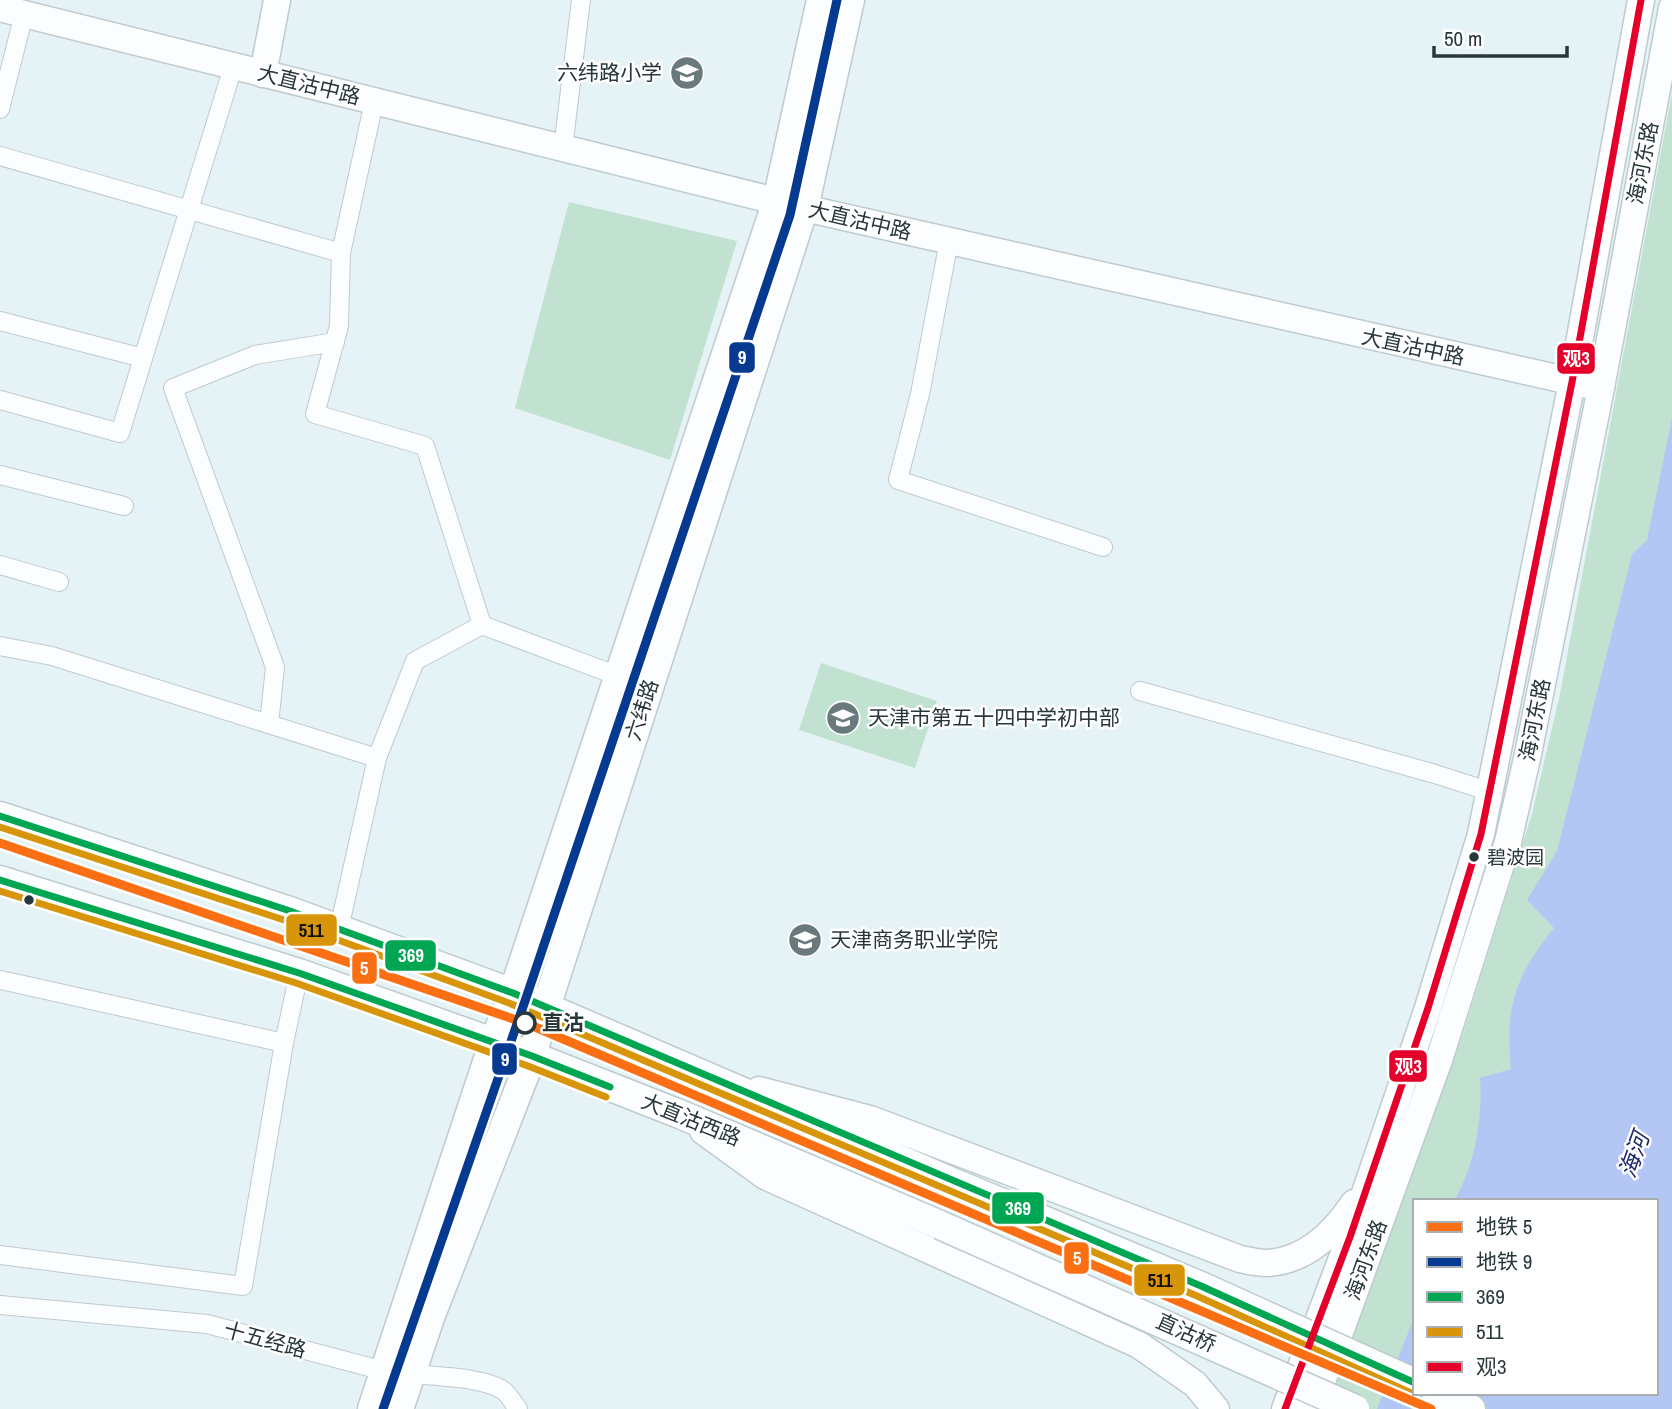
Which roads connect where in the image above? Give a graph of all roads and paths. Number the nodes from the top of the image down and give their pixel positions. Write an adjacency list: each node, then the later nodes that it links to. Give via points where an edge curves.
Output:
1 (277, 0): 9 (main road)
2 (581, 0): 12 (street)
3 (821, 0): 14 (main road, 六纬路)
4 (850, 0): 14 (main road, 六纬路)
5 (1641, 0): 21 (main road, 海河东路)
6 (1672, 8): 22 (main road, 海河东路)
7 (11, 17): 8 (main road, 大直沽中路); 11 (street)
8 (231, 72): 9 (main road, 大直沽中路); 10 (main road, 大直沽中路); 15 (street)
9 (262, 74): 10 (main road, 大直沽中路)
10 (373, 107): 12 (main road, 大直沽中路); 14 (main road, 大直沽中路); 17 (street)
11 (0, 109)
12 (563, 148): 14 (main road, 大直沽中路)
13 (0, 156): 15 (street)
14 (788, 210): 16 (main road, 大直沽中路); 31 (main road, 六纬路); 42 (main road, 六纬路)
15 (189, 211): 17 (street); 20 (street)
16 (947, 248): 21 (main road, 大直沽中路); 26 (street, via 920,394 898,480)
17 (341, 253): 19 (street)
18 (0, 321): 20 (street)
19 (335, 342): 29 (street, via 315,414 425,446); 33 (street, via 256,355 173,388 275,667)
20 (143, 358): 23 (street, via 120,433)
21 (1571, 390): 22 (main road, 大直沽中路); 35 (main road, 海河东路)
22 (1599, 396): 60 (main road, 海河东路, via 1508,842 1439,1060)
23 (0, 400)
24 (0, 474): 25 (street)
25 (124, 506)
26 (1102, 547)
27 (0, 565): 28 (street)
28 (59, 582)
29 (482, 625): 31 (street); 34 (street, via 415,661)
30 (0, 646): 33 (street, via 52,656)
31 (618, 676): 41 (main road, 六纬路)
32 (1140, 691): 35 (street)
33 (269, 724): 34 (street)
34 (377, 758): 38 (street)
35 (1491, 792): 48 (main road, 海河东路, via 1428,1009)
36 (0, 816): 38 (main road)
37 (0, 880): 39 (main road, 大直沽西路)
38 (339, 929): 41 (main road)
39 (299, 973): 43 (street); 44 (main road, 大直沽西路)
40 (0, 982): 43 (street)
41 (513, 993): 42 (main road); 44 (main road, 六纬路)
42 (546, 1007): 45 (main road, 六纬路); 46 (main road)
43 (284, 1043): 50 (street, via 243,1286)
44 (493, 1044): 45 (main road, 大直沽西路); 52 (main road, 六纬路)
45 (532, 1056): 47 (main road, 大直沽西路); 52 (main road, 六纬路, via 431,1315)
46 (718, 1082): 48 (main road, via 870,1119 1240,1259 1266,1263 1308,1251 1341,1223); 53 (main road, bridge, via 1201,1286)
47 (682, 1115): 49 (main road, 大直沽西路); 58 (main road, via 765,1176 1139,1345 1195,1384)
48 (1369, 1182): 59 (main road, 海河东路)
49 (940, 1225): 61 (main road, 直沽桥, bridge)
50 (0, 1255)
51 (0, 1306): 52 (street, 十五经路, via 207,1324)
52 (397, 1374): 55 (main road, 六纬路); 56 (main road, 六纬路); 57 (street, 十五经路, via 479,1380 505,1392)
53 (1413, 1382)
54 (1440, 1395): 62 (main road)
55 (372, 1409)
56 (399, 1409)
57 (518, 1409)
58 (1216, 1409)
59 (1285, 1409)
60 (1312, 1409)
61 (1355, 1409)
62 (1471, 1409)

